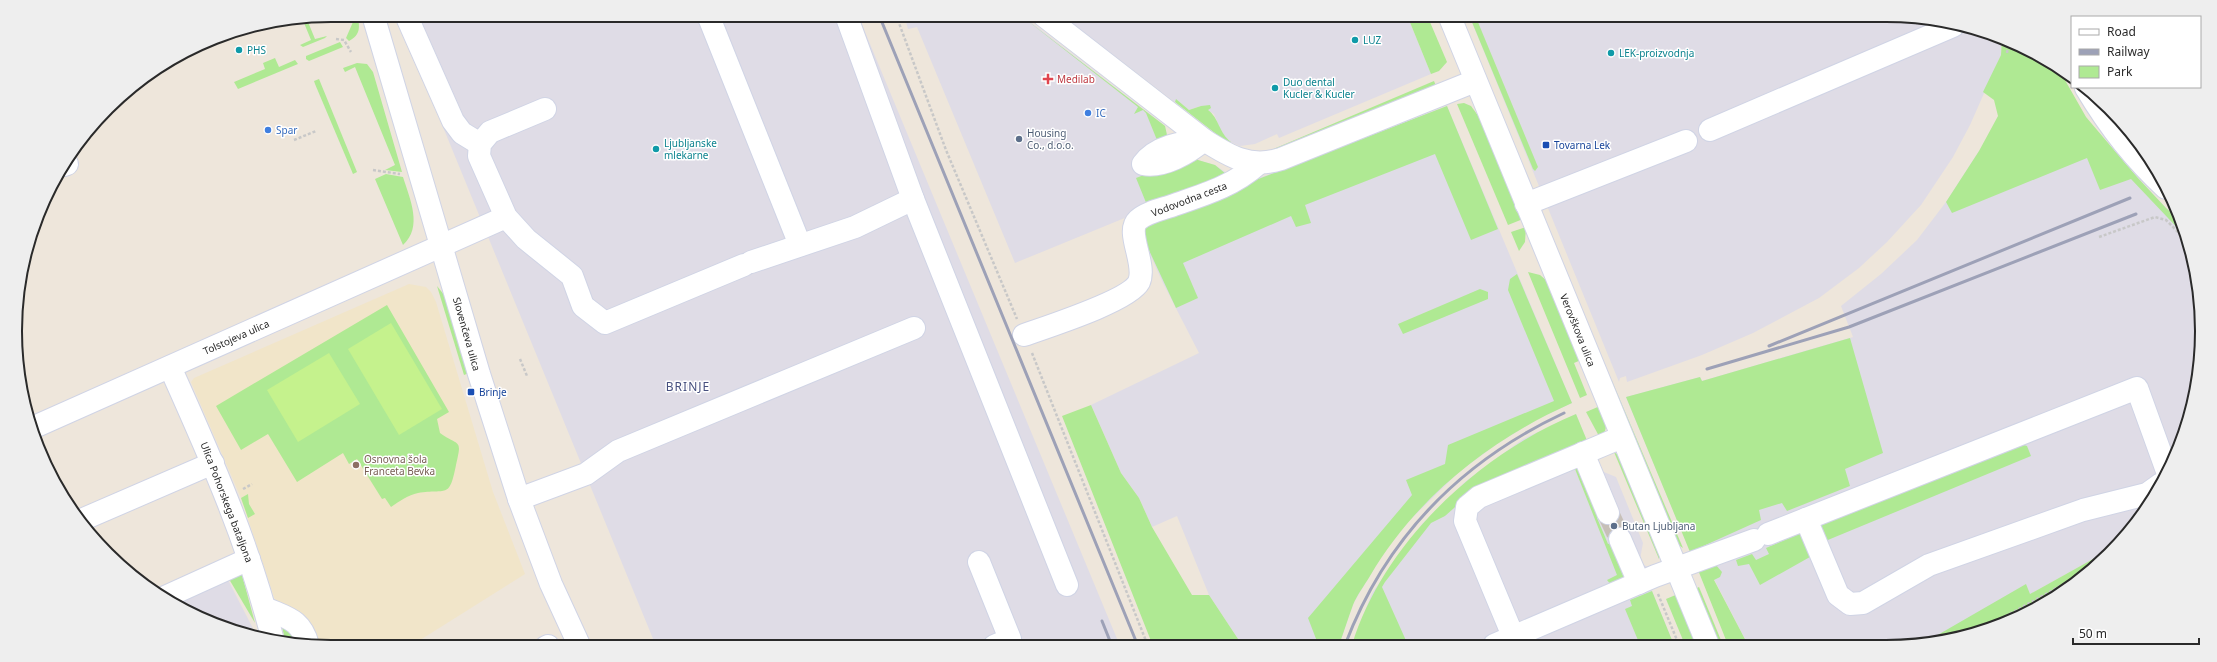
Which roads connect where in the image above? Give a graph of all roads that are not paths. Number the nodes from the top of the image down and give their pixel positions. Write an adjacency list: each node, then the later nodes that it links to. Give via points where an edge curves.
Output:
1 (375, 22): 20 (street, Slovenčeva ulica)
2 (409, 22): 13 (street, via 453,121 462,133)
3 (711, 22): 19 (street)
4 (849, 22): 16 (street)
5 (1052, 22): 14 (street, Vodovodna cesta, via 1204,140 1226,155)
6 (1451, 22): 8 (street, Verovškova ulica)
7 (1947, 28): 11 (street)
8 (1476, 81): 14 (street, Vodovodna cesta, via 1281,159); 17 (street, Verovškova ulica)
9 (2099, 108): 15 (street, via 2115,133)
10 (546, 110): 13 (street, via 490,132)
11 (1710, 130)
12 (1686, 141): 17 (street)
13 (480, 144): 18 (street, via 479,156)
14 (1258, 164): 22 (street, Vodovodna cesta, via 1222,188 1137,221 1133,231 1141,271 1134,289 1088,312)
15 (2153, 176)
16 (914, 199): 19 (street, via 855,227); 39 (street)
17 (1526, 204): 25 (street, Verovškova ulica)
18 (506, 217): 19 (street, via 526,239 572,276 583,306 605,322 748,263); 20 (street, Tolstojeva ulica)
19 (800, 245)
20 (441, 246): 23 (street, Tolstojeva ulica); 30 (street, Slovenčeva ulica)
21 (914, 328): 30 (street, via 618,451 586,474)
22 (1024, 335)
23 (170, 367): 24 (street, Tolstojeva ulica); 27 (street, Ulica Pohorskega bataljona)
24 (37, 426)
25 (1622, 437): 26 (street); 37 (street, Verovškova ulica)
26 (1583, 453): 31 (street); 46 (street, via 1479,497 1467,507 1465,521)
27 (213, 463): 32 (street); 35 (street, Ulica Pohorskega bataljona)
28 (2165, 464): 33 (street, via 2137,388)
29 (2150, 492): 33 (street, via 2083,510 1930,565 1863,603 1850,604 1838,595)
30 (519, 499): 44 (street, Slovenčeva ulica, via 551,584)
31 (1608, 513)
32 (85, 518)
33 (1806, 519): 37 (street)
34 (1620, 539): 38 (street)
35 (249, 559): 40 (street); 41 (street, Ulica Pohorskega bataljona)
36 (979, 562): 45 (street, via 1010,639)
37 (1676, 568): 38 (street); 48 (street, Verovškova ulica)
38 (1639, 583): 47 (street)
39 (1067, 585)
40 (170, 595)
41 (265, 608): 42 (street, Ulica Pohorskega bataljona); 43 (street, via 297,622)
42 (271, 634)
43 (307, 639)
44 (577, 640)
45 (1008, 640)
46 (1503, 640)
47 (1505, 640)
48 (1706, 640)

